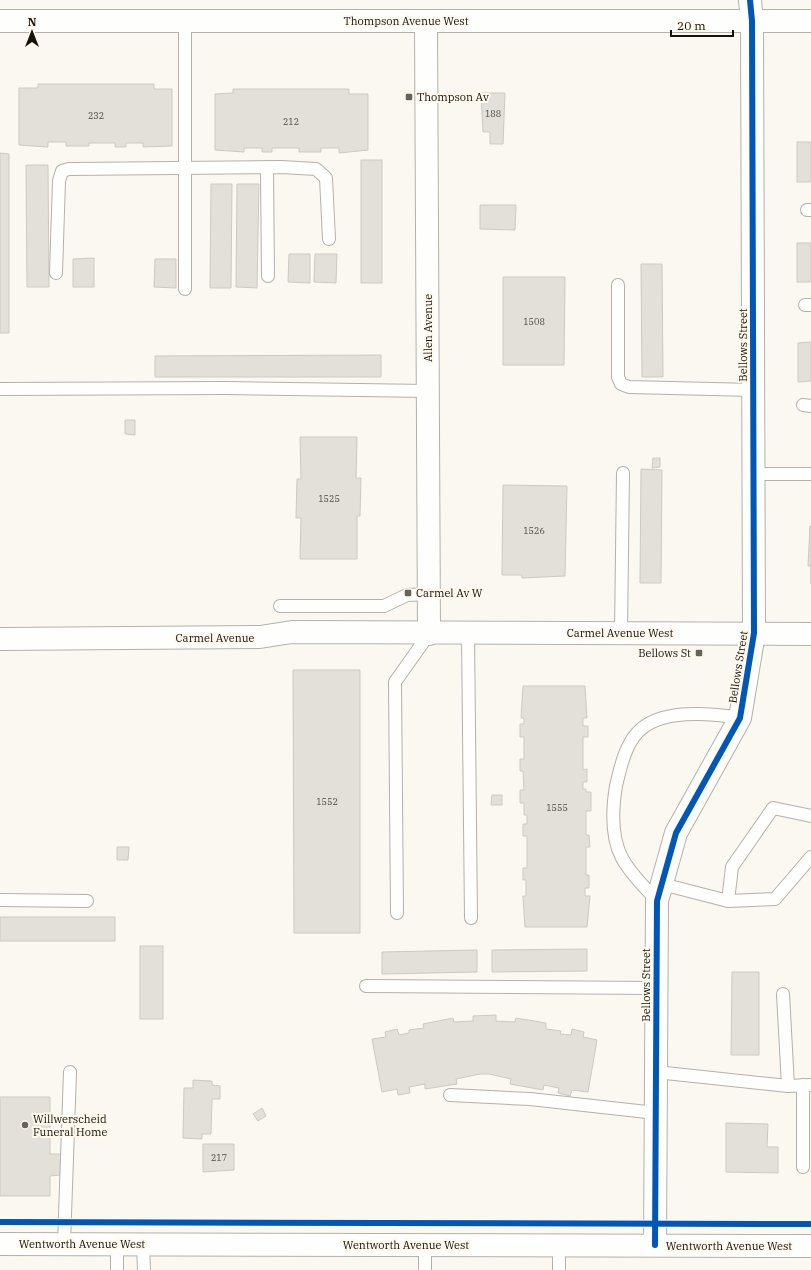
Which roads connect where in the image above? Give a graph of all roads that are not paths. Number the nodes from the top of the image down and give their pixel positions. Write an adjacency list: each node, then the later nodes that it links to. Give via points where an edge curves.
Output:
1 (751, 10): 4 (street, Thompson Avenue West); 5 (street, Thompson Avenue West); 14 (street, Bellows Street)
2 (0, 21): 3 (street, Thompson Avenue West)
3 (185, 21): 4 (street, Thompson Avenue West); 7 (lane)
4 (426, 21): 15 (street, Allen Avenue)
5 (811, 21)
6 (267, 167): 7 (lane); 8 (lane, via 316,169 326,178); 10 (lane)
7 (185, 169): 9 (lane, via 62,171 59,181); 12 (lane)
8 (329, 239)
9 (56, 273)
10 (268, 276)
11 (618, 285): 14 (lane, via 618,377 622,384 629,387)
12 (185, 289)
13 (0, 389): 15 (lane, via 226,388)
14 (753, 390): 17 (street, Bellows Street)
15 (428, 391): 19 (street, Allen Avenue)
16 (623, 473): 21 (lane)
17 (753, 474): 18 (lane); 22 (street, Bellows Street)
18 (811, 474)
19 (429, 594): 20 (lane, via 408,595 384,606); 23 (street, Allen Avenue)
20 (280, 606)
21 (622, 633): 22 (street, Carmel Avenue West); 24 (street, Carmel Avenue West)
22 (754, 633): 25 (street, Carmel Avenue West); 27 (street, Bellows Street)
23 (429, 634): 24 (street, Carmel Avenue West); 26 (street, Carmel Avenue, via 292,632 260,638); 34 (lane, via 395,682)
24 (468, 634): 35 (lane)
25 (811, 634)
26 (0, 639)
27 (740, 718): 30 (street, Bellows Street, via 676,833); 30 (lane, via 702,713 663,718 638,732 630,745 614,796 613,824 622,858 631,873)
28 (811, 816): 33 (lane, via 773,808 732,867)
29 (811, 857): 33 (lane, via 774,899)
30 (659, 892): 33 (lane); 37 (street, Bellows Street)
31 (0, 900): 32 (lane)
32 (87, 901)
33 (728, 901)
34 (397, 913)
35 (471, 918)
36 (366, 986): 37 (lane)
37 (656, 988): 40 (street, Bellows Street)
38 (783, 994): 42 (lane)
39 (70, 1072): 47 (lane)
40 (656, 1072): 42 (lane); 44 (street, Bellows Street)
41 (807, 1085): 42 (lane); 45 (lane)
42 (788, 1086)
43 (450, 1095): 44 (lane, via 530,1099)
44 (656, 1113): 52 (street, Bellows Street)
45 (803, 1166)
46 (0, 1244): 47 (street, Wentworth Avenue West)
47 (64, 1244): 48 (street, Wentworth Avenue West)
48 (117, 1244): 49 (street, Wentworth Avenue West); 54 (lane)
49 (143, 1244): 50 (street, Wentworth Avenue West); 55 (lane)
50 (425, 1245): 51 (street, Wentworth Avenue West); 56 (lane)
51 (559, 1245): 52 (street, Wentworth Avenue West); 57 (lane)
52 (656, 1246): 53 (street, Wentworth Avenue West)
53 (811, 1246)
54 (117, 1270)
55 (144, 1270)
56 (426, 1270)
57 (559, 1270)

